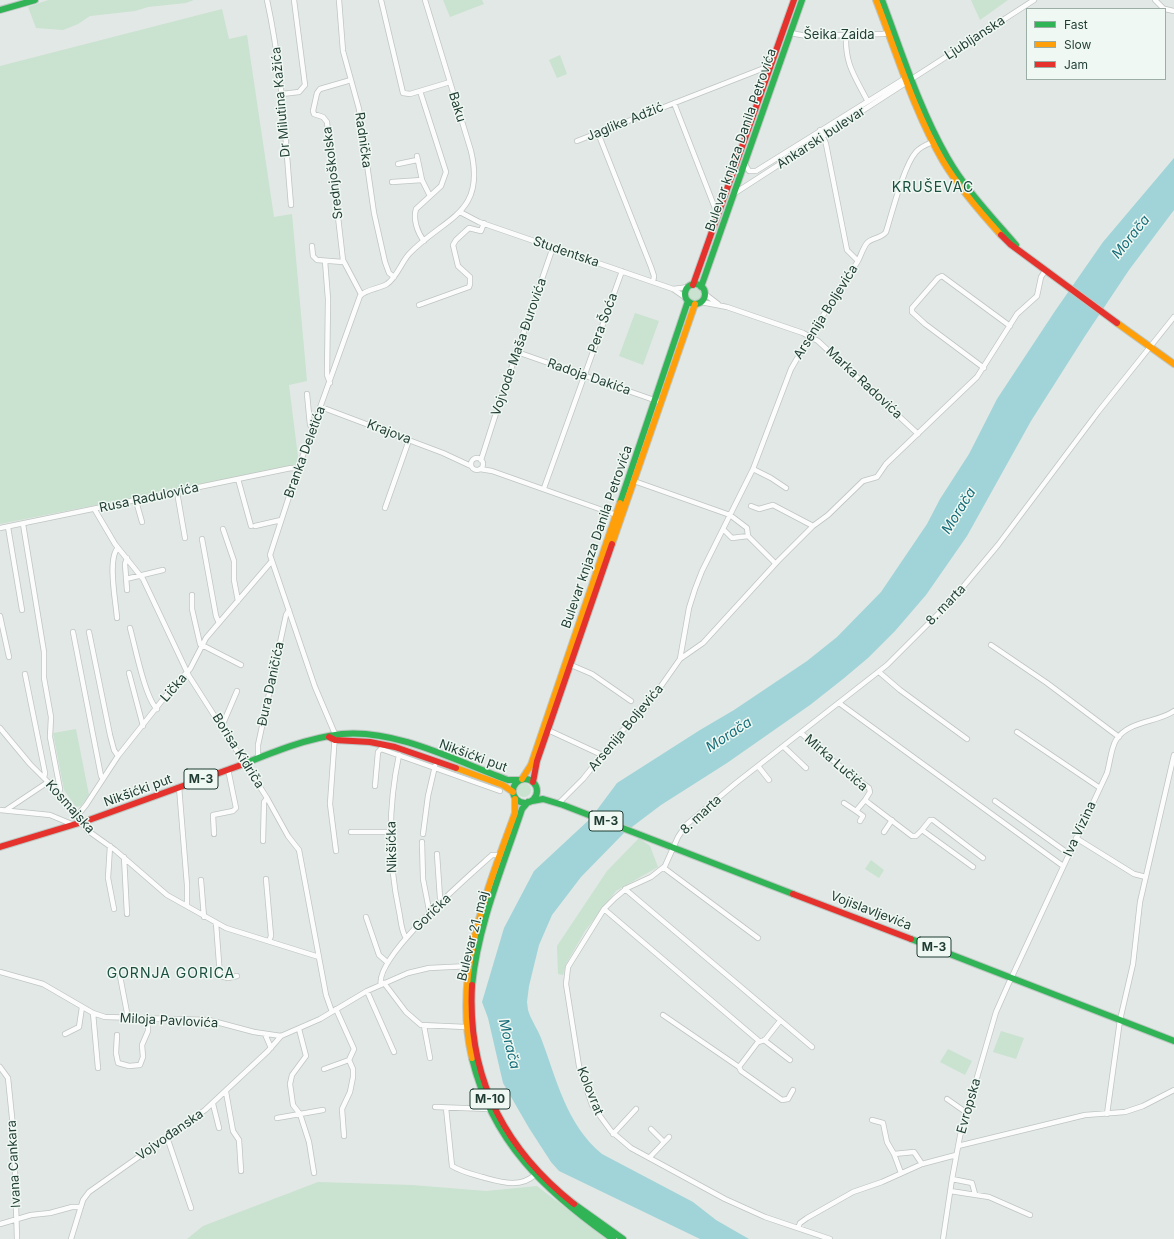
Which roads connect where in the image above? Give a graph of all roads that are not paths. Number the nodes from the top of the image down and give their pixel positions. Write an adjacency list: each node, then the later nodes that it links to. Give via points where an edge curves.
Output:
1 (22, 0): 17 (main road)
2 (35, 0): 17 (main road)
3 (267, 0): 26 (street, Dr Milutina Kažića, via 275,35)
4 (294, 0): 26 (street, via 306,85 299,92)
5 (339, 0): 23 (street, Radnička, via 343,51)
6 (381, 0): 25 (street, via 401,91 407,94)
7 (425, 0): 24 (street, Baku)
8 (794, 0): 21 (main road, Bulevar knjaza Danila Petrovića)
9 (802, 0): 19 (main road, Bulevar knjaza Danila Petrovića)
10 (876, 0): 18 (main road)
11 (882, 0): 22 (main road)
12 (1023, 0): 15 (street)
13 (1034, 0): 15 (street, Ljubljanska)
14 (1155, 0): 16 (street)
15 (1025, 6): 22 (street, Ljubljanska)
16 (1164, 8)
17 (0, 10)
18 (888, 32): 20 (street, Šeika Zaida); 22 (main road)
19 (790, 33): 20 (street, Šeika Zaida); 35 (main road, Bulevar knjaza Danila Petrovića)
20 (846, 35): 27 (street, via 848,63)
21 (772, 65): 28 (street, Jaglike Adžić); 42 (main road, Bulevar knjaza Danila Petrovića)
22 (910, 78): 27 (street, Ankarski bulevar); 31 (street, Ankarski bulevar); 33 (main road)
23 (352, 80): 49 (street, Srednjoškolska, via 320,89 313,111 314,114 324,117 327,122); 52 (street, Radnička, via 359,109 374,214 385,262 389,273)
24 (450, 82): 25 (street); 41 (street, Baku, via 475,172 471,195)
25 (420, 92): 39 (street, via 446,172 441,186)
26 (282, 94): 40 (street, Dr Milutina Kažića)
27 (867, 100): 29 (street, Ankarski bulevar)
28 (674, 103): 30 (street, Jaglike Adžić); 42 (street, Jaglike Adžić)
29 (820, 130): 31 (street, Arsenija Boljevića); 35 (street, Ankarski bulevar, via 756,171 749,171)
30 (598, 133): 32 (street, Jaglike Adžić); 53 (street, via 653,273)
31 (823, 136): 38 (street, Ankarski bulevar); 48 (street, Arsenija Boljevića, via 847,250)
32 (577, 141)
33 (936, 141): 48 (street, via 922,146 915,153 884,234 867,243); 51 (main road, via 974,196 1021,251)
34 (398, 164): 36 (street, via 417,158)
35 (745, 164): 38 (main road, Bulevar knjaza Danila Petrovića)
36 (422, 180): 37 (street); 39 (street)
37 (392, 182)
38 (735, 193): 55 (main road, Bulevar knjaza Danila Petrovića)
39 (430, 196): 44 (street, via 418,206 415,213 419,233)
40 (291, 205)
41 (460, 212): 43 (street, Studentska); 44 (street)
42 (718, 216): 54 (main road, Bulevar knjaza Danila Petrovića)
43 (484, 223): 46 (street, Studentska); 62 (street, via 481,231 469,228 453,245 458,266 470,277 469,286)
44 (424, 240): 52 (street, via 404,260)
45 (312, 246): 47 (street, via 314,258)
46 (553, 247): 50 (street, Studentska); 67 (street, Vojvode Maša Đurovića)
47 (325, 261): 49 (street); 71 (street, via 328,299 327,375)
48 (858, 261): 65 (street, Arsenija Boljevića)
49 (343, 262): 57 (street, Srednjoškolska)
50 (622, 271): 53 (street, Studentska); 70 (street, Pera Šoća)
51 (1045, 271): 64 (street, via 1041,276 1036,296 1019,312); 66 (main road)
52 (394, 277): 57 (street, via 387,284)
53 (652, 282): 56 (street, Studentska)
54 (691, 286): 55 (main road); 56 (street, Studentska); 59 (main road, Bulevar knjaza Danila Petrovića, via 686,292)
55 (701, 287): 58 (main road)
56 (673, 289): 59 (street, Studentska)
57 (361, 294): 71 (street, Branka Deletića)
58 (705, 294): 60 (main road, Bulevar knjaza Danila Petrovića); 61 (street, Marka Radovića)
59 (687, 299): 60 (main road); 73 (main road, Bulevar knjaza Danila Petrovića)
60 (698, 303): 61 (street, Marka Radovića, via 712,306); 73 (main road, Bulevar knjaza Danila Petrovića)
61 (718, 304): 65 (street, Marka Radovića)
62 (419, 305)
63 (1174, 317): 66 (street, 8. marta)
64 (1010, 326): 69 (street); 69 (street, via 942,276 912,308 912,312 925,324)
65 (810, 337): 76 (street, Marka Radovića, via 824,346); 83 (street, Arsenija Boljevića, via 791,369)
66 (1150, 346): 68 (main road); 131 (street, 8. marta, via 966,585)
67 (517, 352): 70 (street, Radoja Dakića); 79 (street, Vojvode Maša Đurovića)
68 (1174, 364)
69 (984, 368): 76 (street)
70 (584, 376): 73 (street, Radoja Dakića); 87 (street, Pera Šoća)
71 (330, 383): 74 (street, Branka Deletića)
72 (307, 394): 75 (street, via 310,425)
73 (659, 402): 86 (main road, Bulevar knjaza Danila Petrovića); 95 (main road, Bulevar knjaza Danila Petrovića)
74 (321, 407): 75 (street, Branka Deletića); 77 (street, Krajova)
75 (313, 429): 81 (street, Branka Deletića)
76 (918, 434): 99 (street, via 886,464 877,477 864,481)
77 (409, 440): 78 (street, Krajova); 92 (street)
78 (457, 458): 79 (street, Krajova); 80 (street, Krajova)
79 (479, 460): 80 (street); 82 (street); 84 (street)
80 (471, 466): 82 (street, Krajova)
81 (298, 469): 85 (street, Rusa Radulovića, via 291,468); 96 (street, Branka Deletića)
82 (480, 469): 84 (street, Krajova)
83 (753, 469): 88 (street); 94 (street, Arsenija Boljevića)
84 (492, 471): 87 (street)
85 (238, 479): 89 (street, Rusa Radulovića); 96 (street, via 253,526)
86 (634, 481): 94 (street); 95 (main road, Bulevar knjaza Danila Petrovića)
87 (544, 488): 95 (street)
88 (786, 488)
89 (177, 492): 90 (street, Rusa Radulovića); 105 (street)
90 (136, 501): 93 (street, Rusa Radulovića); 97 (street)
91 (751, 506): 99 (street, via 759,510 773,505)
92 (385, 508)
93 (95, 510): 98 (street, Rusa Radulovića); 107 (street, Borisa Kidriča)
94 (730, 515): 103 (street, Arsenija Boljevića); 104 (street, via 747,528)
95 (619, 516): 130 (main road, Bulevar knjaza Danila Petrovića); 164 (main road, Bulevar knjaza Danila Petrovića, via 531,765)
96 (281, 520): 109 (street, Branka Deletića, via 270,551)
97 (142, 522)
98 (23, 524): 100 (street, Rusa Radulovića); 173 (street, via 44,652 44,678 51,717 50,737)
99 (813, 526): 110 (street)
100 (8, 527): 101 (street, Rusa Radulovića); 117 (street)
101 (0, 528)
102 (224, 529): 116 (street, via 234,561)
103 (723, 529): 104 (street, via 732,538); 128 (street, Arsenija Boljevića, via 702,571 689,608)
104 (748, 536): 110 (street)
105 (185, 538)
106 (202, 539): 121 (street)
107 (118, 548): 108 (street, Borisa Kidriča); 120 (street, via 114,553 113,564)
108 (127, 558): 112 (street, Borisa Kidriča); 113 (street)
109 (271, 562): 116 (street, Lička); 118 (street, Branka Deletića)
110 (775, 563): 128 (street, via 703,643)
111 (163, 570): 112 (street)
112 (140, 575): 113 (street); 133 (street, Borisa Kidriča)
113 (126, 579): 114 (street)
114 (127, 590)
115 (192, 595): 126 (street, via 192,609)
116 (238, 601): 121 (street, Lička)
117 (22, 610)
118 (289, 610): 147 (street, Branka Deletića); 155 (street, Đura Daničića, via 258,745)
119 (0, 616): 127 (street)
120 (117, 618)
121 (219, 623): 126 (street, Lička)
122 (130, 628): 138 (street, via 142,675)
123 (73, 632): 163 (street)
124 (89, 632): 154 (street, via 114,752)
125 (991, 645): 146 (street)
126 (201, 646): 129 (street); 133 (street, Lička)
127 (9, 657)
128 (680, 659): 152 (street, Arsenija Boljevića, via 653,699)
129 (241, 665)
130 (571, 665): 136 (street, via 592,674); 143 (main road, Bulevar knjaza Danila Petrovića)
131 (879, 672): 137 (street, 8. marta); 148 (street)
132 (129, 673): 140 (street)
133 (187, 673): 138 (street, Lička); 141 (street, Borisa Kidriča)
134 (25, 674): 162 (street)
135 (237, 691): 141 (street)
136 (631, 701)
137 (839, 703): 145 (street, 8. marta); 208 (street)
138 (157, 709): 140 (street, Lička)
139 (1174, 711): 146 (street, via 1161,718 1140,723)
140 (143, 726): 154 (street, Lička)
141 (222, 726): 156 (street, Borisa Kidriča)
142 (0, 728): 162 (street, Kosmajska)
143 (548, 730): 152 (street); 167 (main road, Bulevar knjaza Danila Petrovića, via 536,766)
144 (1017, 732): 170 (street)
145 (801, 733): 149 (street, 8. marta); 176 (street, Mirka Lučića, via 825,755 869,788 870,792)
146 (1119, 736): 170 (street, Iva Vizina)
147 (333, 737): 151 (main road, Nikšićki put / M-3, via 360,734 382,737); 155 (main road, Nikšićki put / M-3, via 296,745); 157 (main road, Nikšićki put / M-3, via 402,749); 201 (street, via 330,804)
148 (967, 739)
149 (784, 747): 158 (street, 8. marta); 159 (street)
150 (399, 755): 157 (street); 168 (street, via 379,750); 191 (street, Nikšićka)
151 (440, 755): 157 (street); 164 (main road, Nikšićki put / M-3, via 508,780)
152 (602, 755): 179 (street, Arsenija Boljevića)
153 (1174, 755): 211 (street)
154 (118, 756): 163 (street, Lička)
155 (258, 758): 156 (main road, Nikšićki put / M-3)
156 (245, 763): 160 (main road, Nikšićki put / M-3); 174 (street, Borisa Kidriča)
157 (436, 765): 161 (main road, Nikšićki put / M-3); 166 (street); 194 (street, via 428,796)
158 (758, 766): 165 (street); 199 (street, 8. marta, via 686,825 679,833)
159 (806, 768)
160 (228, 769): 169 (main road, Nikšićki put / M-3); 193 (street, via 236,808 213,815)
161 (485, 779): 166 (street); 172 (main road, Nikšićki put / M-3, via 503,785)
162 (46, 780): 173 (street, Kosmajska); 182 (street)
163 (103, 780): 184 (street, Lička)
164 (520, 780): 167 (main road, M-3); 172 (main road, via 514,786)
165 (769, 780)
166 (483, 785): 171 (street)
167 (535, 785): 177 (main road, via 536,795); 179 (main road, M-3)
168 (375, 786)
169 (179, 787): 187 (main road, Nikšićki put / M-3); 218 (street)
170 (1100, 788): 195 (street, Iva Vizina)
171 (500, 791)
172 (513, 792): 175 (main road)
173 (59, 793): 184 (street, Kosmajska)
174 (267, 798): 196 (street, via 264,802); 229 (street, Borisa Kidriča, via 300,854)
175 (515, 798): 177 (main road, M-3, via 521,802); 205 (main road, Bulevar 21. maj / M-10, via 515,813)
176 (865, 800): 183 (street); 185 (street, Mirka Lučića)
177 (530, 801): 179 (main road, M-3, via 543,799); 217 (main road, Bulevar 21. maj / M-10, via 522,809 516,824)
178 (995, 801): 204 (street)
179 (559, 803): 199 (main road, Vojislavljevića / M-3)
180 (844, 803): 183 (street)
181 (0, 810): 182 (street)
182 (6, 810): 188 (street, via 50,814)
183 (856, 811): 186 (street, via 863,816)
184 (77, 816): 187 (street, Kosmajska)
185 (892, 820): 189 (street, Mirka Lučića, via 914,837); 192 (street)
186 (860, 821)
187 (82, 823): 188 (main road, Nikšićki put / M-3); 198 (street, Kosmajska, via 87,830)
188 (75, 826): 200 (main road, Nikšićki put / M-3); 202 (main road, via 53,837)
189 (922, 830): 207 (street, via 930,820 933,820); 209 (street)
190 (351, 832): 191 (street)
191 (390, 832): 226 (street, Nikšićka, via 392,874)
192 (884, 832)
193 (214, 834)
194 (423, 834)
195 (1076, 838): 204 (street, Iva Vizina); 211 (street, via 1134,874)
196 (263, 841)
197 (422, 842): 222 (street, via 424,886)
198 (110, 846): 206 (street, Kosmajska); 219 (street, via 108,878)
199 (674, 847): 210 (street); 235 (main road, Vojislavljevića / M-3)
200 (0, 848)
201 (336, 851)
202 (0, 852)
203 (437, 854): 216 (street)
204 (1069, 854): 208 (street, Iva Vizina)
205 (500, 855): 215 (main road, Bulevar 21. maj / M-10); 216 (street, Gorička, via 492,855)
206 (124, 857): 218 (street, Kosmajska, via 156,886); 221 (street)
207 (983, 858)
208 (1063, 866): 235 (street, Iva Vizina)
209 (973, 867)
210 (664, 868): 214 (street, Kolovrat); 227 (street)
211 (1146, 877): 244 (street, via 1140,902 1133,964)
212 (266, 879): 228 (street, via 271,936)
213 (201, 880): 223 (street)
214 (625, 889): 220 (street, Kolovrat); 245 (street)
215 (484, 901): 217 (main road); 231 (main road, Bulevar 21. maj / M-10)
216 (442, 903): 222 (street, Gorička)
217 (491, 903): 231 (main road, Bulevar 21. maj / M-10)
218 (187, 906): 223 (street, Kosmajska)
219 (114, 909)
220 (604, 909): 254 (street); 282 (street, Kolovrat, via 570,962 566,984 574,1043 583,1078 595,1110)
221 (127, 914)
222 (430, 915): 226 (street, Gorička)
223 (204, 917): 225 (street, Kosmajska)
224 (366, 917): 230 (street, via 379,955)
225 (216, 923): 228 (street, Kosmajska); 234 (street, via 220,976)
226 (406, 938): 230 (street, Gorička)
227 (758, 938)
228 (269, 941): 229 (street, Kosmajska)
229 (319, 957): 239 (street, Borisa Kidriča, via 328,1002)
230 (387, 962): 236 (street, Gorička, via 380,978)
231 (472, 966): 236 (street, Miloja Pavlovića, via 423,969); 247 (main road, Bulevar 21. maj / M-10, via 466,998); 295 (main road, Bulevar 21. maj / M-10, via 471,1019 482,1076 493,1106 507,1131)
232 (0, 972): 238 (street, Miloja Pavlovića, via 43,984)
233 (120, 976): 242 (street)
234 (238, 976)
235 (1012, 977): 244 (main road, Vojislavljevića / M-3); 275 (street, Evropska, via 996,1012)
236 (382, 984): 237 (street, Miloja Pavlovića); 246 (street, via 406,1012)
237 (367, 991): 239 (street, Miloja Pavlovića); 257 (street)
238 (82, 1007): 240 (street, Miloja Pavlovića); 249 (street, via 79,1027)
239 (334, 1011): 248 (street, Miloja Pavlovića); 259 (street, Borisa Kidriča, via 354,1049)
240 (93, 1013): 242 (street, Miloja Pavlovića); 263 (street)
241 (663, 1014): 262 (street)
242 (128, 1018): 243 (street, Miloja Pavlovića)
243 (148, 1018): 250 (street, Miloja Pavlovića, via 209,1020); 251 (street, via 148,1031 142,1045 143,1057 140,1065 118,1063)
244 (1120, 1020): 253 (main road, Vojislavljevića / M-3); 277 (street)
245 (780, 1021): 254 (street); 255 (street)
246 (424, 1026): 247 (street); 258 (street)
247 (466, 1026): 272 (main road, Bulevar 21. maj / M-10, via 478,1080)
248 (299, 1029): 252 (street, Miloja Pavlovića); 276 (street, via 306,1056 292,1074 290,1084 293,1105)
249 (65, 1034)
250 (265, 1034): 252 (street, Miloja Pavlovića); 256 (street)
251 (117, 1035)
252 (281, 1036): 256 (street, Vojvođanska)
253 (1174, 1040)
254 (762, 1041): 260 (street); 262 (street)
255 (812, 1047)
256 (271, 1048): 267 (street, Vojvođanska)
257 (394, 1052)
258 (430, 1058)
259 (349, 1060): 264 (street); 283 (street, Borisa Kidriča, via 353,1077 350,1092 342,1109)
260 (790, 1060)
261 (0, 1067): 302 (street, Ivana Cankara, via 8,1078 14,1137)
262 (739, 1067): 265 (street, via 782,1100 788,1099)
263 (98, 1068)
264 (324, 1069)
265 (793, 1090)
266 (1174, 1090): 277 (street, via 1135,1109)
267 (226, 1092): 269 (street, Vojvođanska); 292 (street, via 233,1132 239,1140)
268 (946, 1099): 275 (street)
269 (213, 1104): 280 (street); 284 (street, Vojvođanska)
270 (435, 1107): 271 (street)
271 (446, 1108): 272 (street); 295 (street, via 452,1166 460,1171 503,1183 524,1182)
272 (488, 1109): 295 (main road, Bulevar 21. maj / M-10, via 517,1156)
273 (636, 1109): 282 (street)
274 (323, 1110): 276 (street)
275 (967, 1113): 287 (street, Evropska)
276 (300, 1114): 278 (street); 293 (street, via 309,1142)
277 (1107, 1114): 287 (street, via 1085,1115)
278 (277, 1118)
279 (872, 1120): 288 (street, via 883,1122 887,1142)
280 (219, 1128)
281 (651, 1129): 286 (street)
282 (613, 1134): 290 (street, Kolovrat, via 630,1148)
283 (344, 1136)
284 (167, 1137): 299 (street, Vojvođanska, via 95,1186); 300 (street)
285 (669, 1137): 286 (street)
286 (664, 1142): 290 (street)
287 (958, 1146): 289 (street, Evropska)
288 (894, 1154): 291 (street, via 914,1152); 294 (street)
289 (956, 1155): 291 (street); 296 (street, Evropska)
290 (650, 1157): 304 (street, Kolovrat, via 725,1199)
291 (922, 1164): 294 (street)
292 (241, 1170)
293 (314, 1173)
294 (901, 1173): 304 (street, via 853,1192 807,1218)
295 (537, 1174): 307 (main road, Bulevar 21. maj / M-10, via 571,1209); 308 (main road, Bulevar 21. maj / M-10, via 572,1203)
296 (952, 1179): 297 (street, Evropska); 298 (street, via 972,1183)
297 (950, 1191): 298 (street); 310 (street, Evropska)
298 (975, 1194): 301 (street, via 994,1199)
299 (81, 1207): 302 (street); 306 (street, Vojvođanska)
300 (191, 1208)
301 (1030, 1215)
302 (17, 1219): 303 (street); 305 (street, Ivana Cankara)
303 (0, 1224)
304 (798, 1228): 309 (street, Kolovrat)
305 (17, 1239)
306 (71, 1239)
307 (612, 1239)
308 (623, 1239)
309 (830, 1239)
310 (943, 1239)

